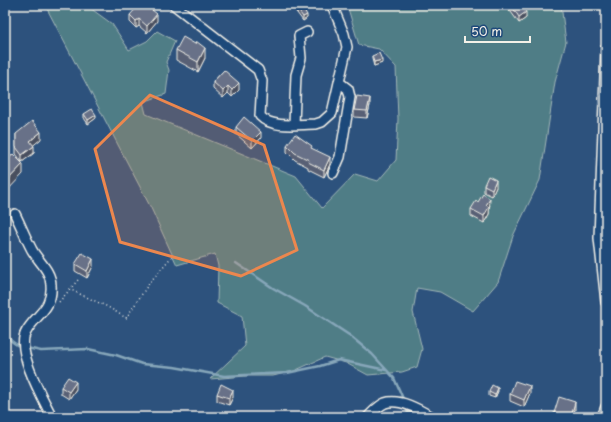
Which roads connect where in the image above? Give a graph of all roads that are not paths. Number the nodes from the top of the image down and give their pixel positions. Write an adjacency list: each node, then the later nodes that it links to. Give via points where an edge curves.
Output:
1 (174, 5): 6 (street, via 258,70 262,81 260,116 264,120 277,125)
2 (332, 5): 5 (street, via 344,34 346,47)
3 (307, 32): 6 (street, via 299,36 301,58 296,75)
4 (606, 48): 9 (street, via 599,238)
5 (340, 82): 6 (street, via 332,113 316,124); 7 (street, via 348,89 350,97 340,157)
6 (294, 124)
7 (333, 173)
8 (15, 214): 11 (street, via 52,284 51,297 45,310 25,333 23,348 29,369)
9 (606, 302)
10 (606, 407): 14 (street)
11 (52, 417)
12 (368, 417): 13 (street, via 387,402 399,403)
13 (432, 417)
14 (602, 417)

